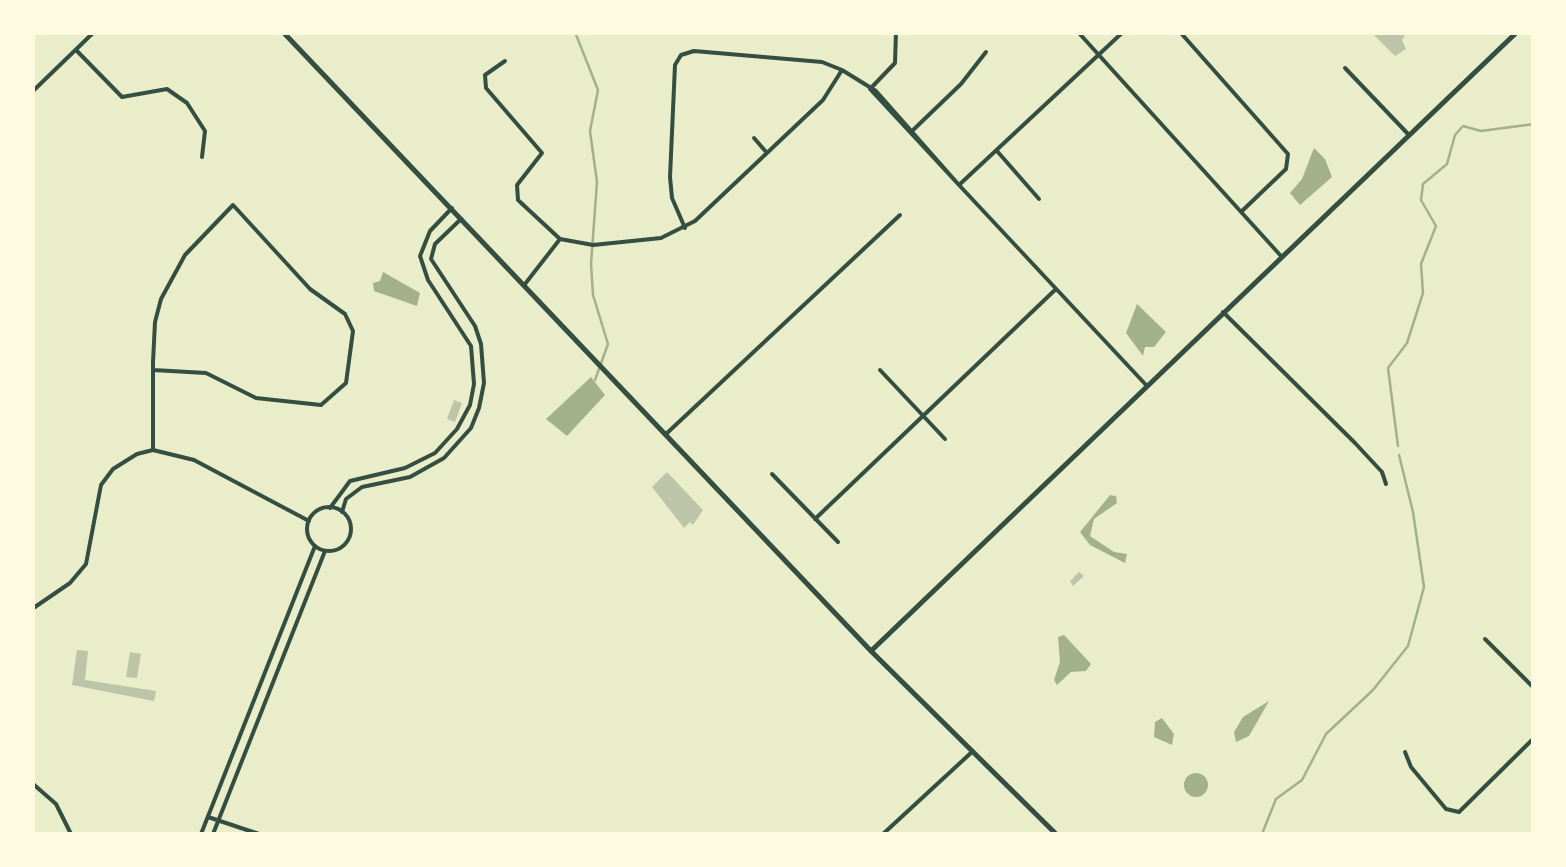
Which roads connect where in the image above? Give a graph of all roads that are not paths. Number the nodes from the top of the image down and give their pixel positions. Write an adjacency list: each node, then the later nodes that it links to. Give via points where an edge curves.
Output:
1 (94, 32): 8 (street)
2 (283, 32): 24 (main road)
3 (896, 32): 14 (street, via 895,63)
4 (1078, 32): 10 (street)
5 (1123, 32): 10 (street)
6 (1180, 32): 25 (street, via 1286,150 1286,169)
7 (1517, 32): 17 (main road)
8 (76, 50): 15 (street); 21 (street, via 122,97 167,90 188,103 205,130)
9 (986, 52): 16 (street)
10 (1099, 56): 19 (street); 25 (street)
11 (505, 61): 31 (street, via 483,81 542,154 515,192)
12 (1345, 68): 17 (street)
13 (842, 70): 14 (street); 20 (street); 29 (street, via 822,62 682,55 670,177)
14 (870, 89): 16 (street)
15 (32, 92)
16 (910, 133): 22 (street)
17 (1408, 135): 32 (main road)
18 (754, 138): 20 (street)
19 (997, 151): 22 (street); 23 (street)
20 (768, 154): 29 (street)
21 (202, 157)
22 (959, 186): 34 (street)
23 (1039, 199)
24 (452, 208): 27 (main road); 28 (street)
25 (1242, 211): 32 (street)
26 (900, 214): 42 (street)
27 (462, 218): 30 (street); 33 (main road)
28 (435, 226): 30 (street); 36 (street, via 420,256)
29 (684, 228): 31 (street, via 650,240 592,245)
30 (444, 235): 35 (street, via 431,259)
31 (560, 239): 33 (street)
32 (1281, 256): 37 (main road)
33 (525, 284): 42 (main road)
34 (1056, 289): 40 (street); 41 (street)
35 (454, 294): 36 (street); 48 (street, via 474,326 484,368 470,428 431,466 362,487)
36 (445, 302): 47 (street, via 471,346 474,384 466,414 435,453 350,481)
37 (1223, 312): 40 (main road); 46 (street, via 1355,443)
38 (153, 370): 38 (street, via 155,322 171,277 205,229 233,205 353,331 346,383 330,400 310,407 256,398 206,374); 44 (street)
39 (880, 370): 41 (street)
40 (1147, 386): 56 (main road)
41 (922, 415): 43 (street); 49 (street)
42 (664, 436): 56 (main road)
43 (945, 439)
44 (153, 450): 50 (street, via 229,475); 54 (street, via 113,470 95,500 86,564)
45 (772, 474): 49 (street)
46 (1386, 484)
47 (330, 508): 48 (street); 50 (street)
48 (342, 512): 53 (street, via 349,538)
49 (815, 519): 51 (street)
50 (309, 522): 52 (street)
51 (838, 542)
52 (315, 546): 53 (street); 62 (street)
53 (325, 551): 63 (street)
54 (32, 609)
55 (1485, 638): 57 (street)
56 (871, 651): 59 (main road)
57 (1534, 688)
58 (1534, 738): 60 (street, via 1459,812 1446,810)
59 (972, 751): 68 (street); 69 (main road)
60 (1405, 752)
61 (32, 783): 64 (street, via 56,804)
62 (208, 817): 63 (street); 65 (street)
63 (218, 820): 66 (street); 67 (street)
64 (71, 834)
65 (201, 834)
66 (213, 834)
67 (259, 834)
68 (883, 834)
69 (1056, 834)

